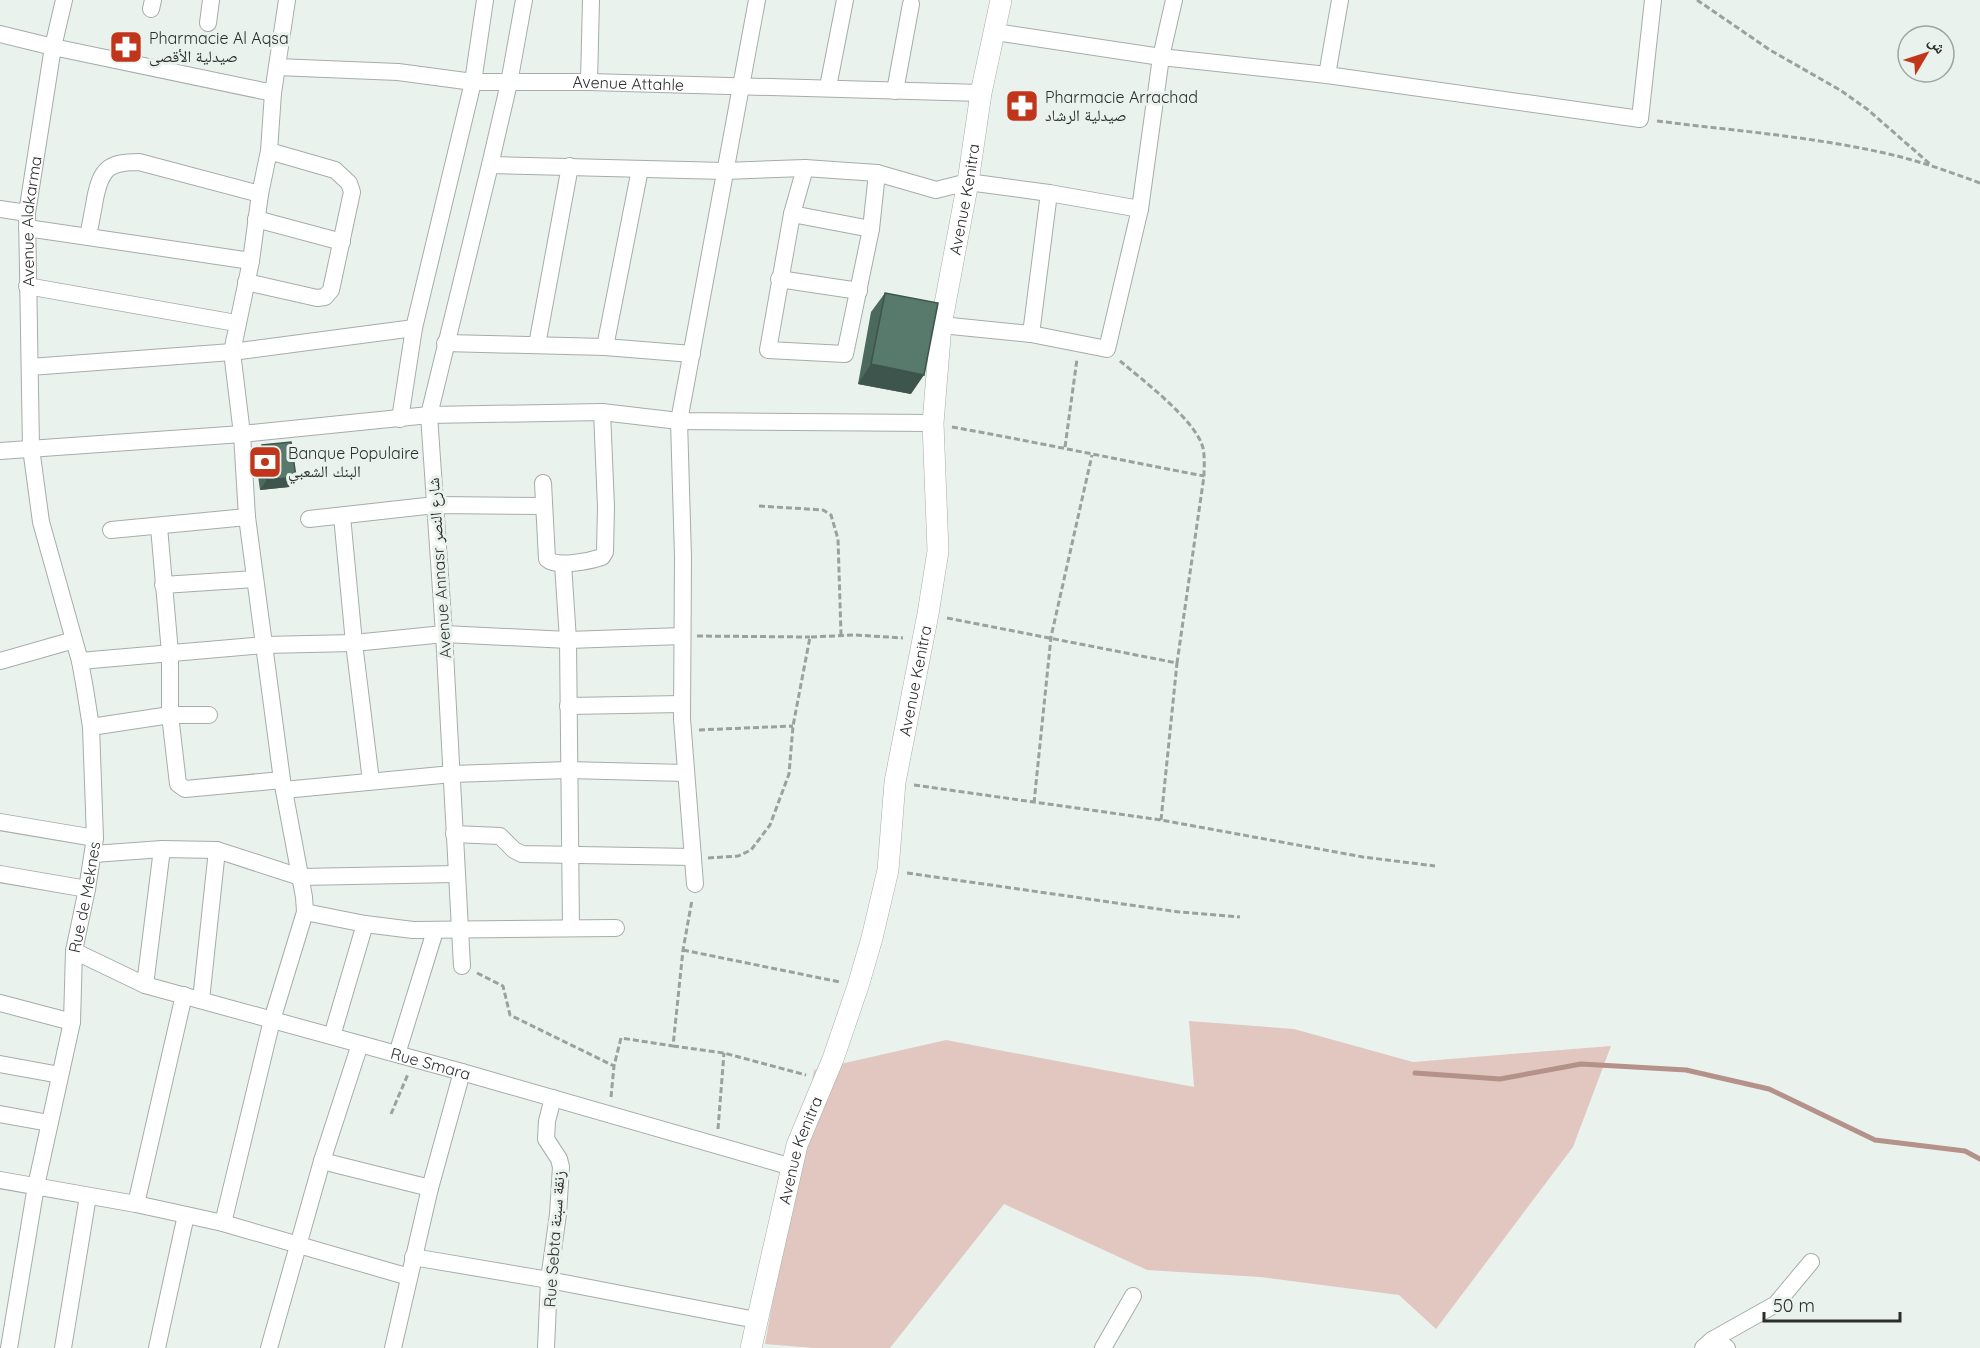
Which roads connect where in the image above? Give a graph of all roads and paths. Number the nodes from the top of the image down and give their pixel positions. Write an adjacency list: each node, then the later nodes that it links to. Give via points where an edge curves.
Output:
1 (64, 0): 18 (street, Avenue Alakarma)
2 (211, 0): 15 (street)
3 (287, 0): 20 (street)
4 (485, 0): 22 (street)
5 (524, 0): 24 (street, Avenue Annasr شارع النصر)
6 (591, 0): 23 (street)
7 (757, 0): 25 (street)
8 (844, 0): 26 (street)
9 (1001, 0): 16 (street, Avenue Kenitra)
10 (1174, 0): 19 (street)
11 (1340, 0): 21 (street)
12 (1653, 0): 30 (street)
13 (1697, 0): 33 (path, via 1770,50 1849,96)
14 (911, 4): 27 (street)
15 (208, 23)
16 (995, 32): 19 (street); 29 (street, Avenue Kenitra)
17 (0, 34): 18 (street)
18 (53, 47): 28 (street); 47 (street, Avenue Alakarma)
19 (1161, 57): 21 (street); 44 (street)
20 (277, 67): 22 (street, Avenue Attahle, via 398,72); 28 (street)
21 (1327, 75): 30 (street)
22 (473, 82): 24 (street, Avenue Attahle); 58 (street)
23 (588, 82): 24 (street, Avenue Attahle); 25 (street, Avenue Attahle)
24 (508, 83): 32 (street, Avenue Annasr شارع النصر)
25 (742, 86): 26 (street, Avenue Attahle); 37 (street)
26 (828, 87): 27 (street, Avenue Attahle)
27 (895, 91): 29 (street, Avenue Attahle)
28 (273, 93): 31 (street)
29 (981, 93): 39 (street, Avenue Kenitra)
30 (1640, 119): 33 (path, via 1799,139)
31 (269, 151): 42 (street); 50 (street, via 336,171 349,183 352,192)
32 (490, 165): 34 (street); 61 (street, Avenue Annasr شارع النصر)
33 (1931, 165): 40 (path)
34 (570, 166): 36 (street); 62 (street)
35 (805, 168): 37 (street); 38 (street); 45 (street)
36 (640, 169): 37 (street); 63 (street)
37 (725, 171): 66 (street)
38 (877, 173): 39 (street, via 936,190); 48 (street)
39 (968, 182): 41 (street); 57 (street, Avenue Kenitra)
40 (1980, 183)
41 (1050, 193): 44 (street); 59 (street)
42 (260, 194): 46 (street); 49 (street, via 139,162 122,162 109,167 100,178)
43 (0, 209): 47 (street)
44 (1140, 209): 64 (street)
45 (792, 214): 48 (street); 52 (street)
46 (256, 219): 50 (street); 51 (street)
47 (27, 220): 49 (street); 54 (street, Avenue Alakarma)
48 (871, 229): 55 (street)
49 (88, 237): 51 (street)
50 (342, 242): 53 (street, via 331,290 324,297)
51 (251, 261): 53 (street)
52 (779, 279): 55 (street); 55 (street, via 768,350 845,354)
53 (246, 282): 56 (street)
54 (27, 286): 56 (street); 67 (street, Avenue Alakarma)
55 (859, 291)
56 (236, 323): 65 (street)
57 (941, 325): 59 (street); 72 (street, Avenue Kenitra)
58 (414, 328): 65 (street); 70 (street)
59 (1031, 334): 60 (street)
60 (1079, 343): 64 (street); 74 (path)
61 (445, 344): 62 (street); 69 (street, Avenue Annasr شارع النصر)
62 (537, 345): 63 (street)
63 (605, 347): 66 (street)
64 (1107, 348): 78 (path, via 1184,418 1202,446)
65 (232, 352): 67 (street); 73 (street)
66 (692, 354): 71 (street)
67 (30, 367): 75 (street, Avenue Alakarma)
68 (603, 412): 69 (street); 71 (street); 88 (street, via 605,552 596,559)
69 (429, 415): 70 (street); 80 (street, Avenue Annasr شارع النصر)
70 (400, 419): 73 (street)
71 (679, 421): 72 (street); 93 (street)
72 (933, 423): 74 (path); 91 (street, Avenue Kenitra, via 938,551)
73 (242, 434): 75 (street); 84 (street)
74 (1065, 447): 77 (path)
75 (31, 448): 76 (street); 97 (street, Rue de Meknes, via 41,522)
76 (0, 452)
77 (1092, 455): 78 (path); 96 (path)
78 (1204, 476): 105 (path)
79 (543, 483): 81 (street)
80 (435, 505): 81 (street); 83 (street); 92 (street, Avenue Annasr شارع النصر)
81 (544, 506): 88 (street, via 546,556 552,563)
82 (759, 506): 94 (path, via 823,510 831,515 838,539)
83 (342, 516): 85 (street); 100 (street)
84 (247, 517): 86 (street); 89 (street)
85 (309, 519)
86 (159, 527): 87 (street); 90 (street)
87 (111, 530)
88 (563, 564): 98 (street)
89 (255, 579): 90 (street); 101 (street)
90 (164, 585): 102 (street)
91 (928, 614): 96 (path); 99 (street, Avenue Kenitra)
92 (444, 634): 98 (street); 100 (street); 115 (street, Avenue Annasr شارع النصر)
93 (682, 636): 95 (path); 98 (street); 106 (street)
94 (842, 636): 95 (path); 99 (path)
95 (810, 637): 110 (path)
96 (1051, 637): 105 (path); 119 (path)
97 (75, 640): 103 (street); 104 (street, Rue de Meknes)
98 (568, 640): 107 (street)
99 (923, 640): 117 (street, Avenue Kenitra)
100 (354, 643): 101 (street); 116 (street)
101 (264, 645): 102 (street); 118 (street)
102 (170, 653): 104 (street); 108 (street)
103 (0, 661)
104 (80, 661): 111 (street, Rue de Meknes)
105 (1177, 663): 120 (path)
106 (682, 704): 107 (street); 112 (street)
107 (568, 706): 113 (street)
108 (170, 715): 109 (street); 111 (street); 118 (street, via 177,779 184,789)
109 (208, 715)
110 (793, 726): 112 (path); 127 (path, via 789,774 776,812 762,837 751,850 738,856)
111 (91, 727): 123 (street, Rue de Meknes)
112 (683, 731): 114 (street)
113 (568, 770): 114 (street); 115 (street); 126 (street)
114 (685, 772): 127 (street)
115 (452, 774): 116 (street); 122 (street, Avenue Annasr شارع النصر)
116 (371, 781): 118 (street)
117 (895, 782): 119 (path); 129 (street, Avenue Kenitra)
118 (283, 785): 132 (street)
119 (1034, 803): 120 (path)
120 (1161, 820): 128 (path)
121 (0, 822): 123 (street)
122 (454, 834): 126 (street, via 500,836 522,854); 131 (street, Avenue Annasr شارع النصر)
123 (94, 846): 124 (street); 134 (street, Rue de Meknes)
124 (162, 849): 125 (street); 145 (street)
125 (217, 850): 132 (street); 148 (street)
126 (570, 856): 127 (street); 138 (street)
127 (693, 857): 133 (street)
128 (1434, 866)
129 (888, 870): 136 (path, via 1179,912); 146 (street, Avenue Kenitra)
130 (0, 874): 134 (street)
131 (456, 874): 132 (street); 140 (street, Avenue Annasr شارع النصر)
132 (300, 877): 135 (street)
133 (695, 884): 142 (path)
134 (87, 889): 143 (street, Rue de Meknes)
135 (304, 912): 137 (street); 150 (street)
136 (1240, 917)
137 (365, 924): 141 (street); 152 (street)
138 (571, 928): 139 (street); 140 (street)
139 (616, 928)
140 (460, 930): 141 (street); 144 (street, Avenue Annasr شارع النصر)
141 (435, 931): 156 (street)
142 (683, 950): 146 (path); 154 (path)
143 (74, 951): 145 (street, Rue Smara); 151 (street, Rue de Meknes)
144 (462, 966): 159 (path, via 503,986 510,1016)
145 (145, 985): 147 (street, Rue Smara)
146 (858, 986): 162 (street, Avenue Kenitra)
147 (184, 994): 148 (street, Rue Smara); 175 (street)
148 (201, 1000): 150 (street, Rue Smara)
149 (0, 1004): 151 (street)
150 (272, 1020): 152 (street, Rue Smara); 177 (street)
151 (72, 1022): 161 (street, Rue de Meknes)
152 (332, 1036): 153 (street, Rue Smara)
153 (360, 1044): 156 (street, Rue Smara); 169 (street)
154 (673, 1046): 155 (path); 159 (path, via 621,1038)
155 (724, 1053): 162 (path); 168 (path)
156 (398, 1054): 157 (street, Rue Smara)
157 (414, 1058): 160 (street, Rue Smara); 166 (path)
158 (0, 1064): 161 (street)
159 (614, 1066): 164 (path)
160 (462, 1072): 163 (street, Rue Smara); 173 (street)
161 (60, 1075): 167 (street, Rue de Meknes)
162 (824, 1080): 170 (street, Avenue Kenitra)
163 (553, 1098): 164 (street, Rue Smara); 182 (street, Rue Sebta زنقة سبتة, via 546,1135 561,1167)
164 (609, 1113): 168 (street, Rue Smara)
165 (0, 1114): 167 (street)
166 (391, 1114)
167 (49, 1124): 172 (street, Rue de Meknes)
168 (717, 1146): 170 (street, Rue Smara)
169 (322, 1161): 173 (street); 178 (street)
170 (792, 1167): 184 (street, Avenue Kenitra)
171 (0, 1180): 172 (street)
172 (36, 1186): 174 (street); 186 (street, Rue de Meknes)
173 (430, 1188): 179 (street)
174 (88, 1196): 175 (street); 187 (street)
175 (136, 1204): 176 (street)
176 (186, 1215): 177 (street); 188 (street)
177 (223, 1223): 178 (street)
178 (298, 1244): 181 (street); 189 (street)
179 (413, 1257): 181 (street); 182 (street)
180 (1811, 1262): 185 (street, via 1776,1304)
181 (409, 1277): 190 (street)
182 (549, 1280): 184 (street); 191 (street, Rue Sebta زنقة سبتة)
183 (1133, 1296): 193 (street)
184 (756, 1320): 192 (street, Avenue Kenitra)
185 (1708, 1344): 194 (street, via 1718,1341)
186 (10, 1348)
187 (63, 1348)
188 (157, 1348)
189 (269, 1348)
190 (393, 1348)
191 (546, 1348)
192 (751, 1348)
193 (1103, 1348)
194 (1727, 1348)

